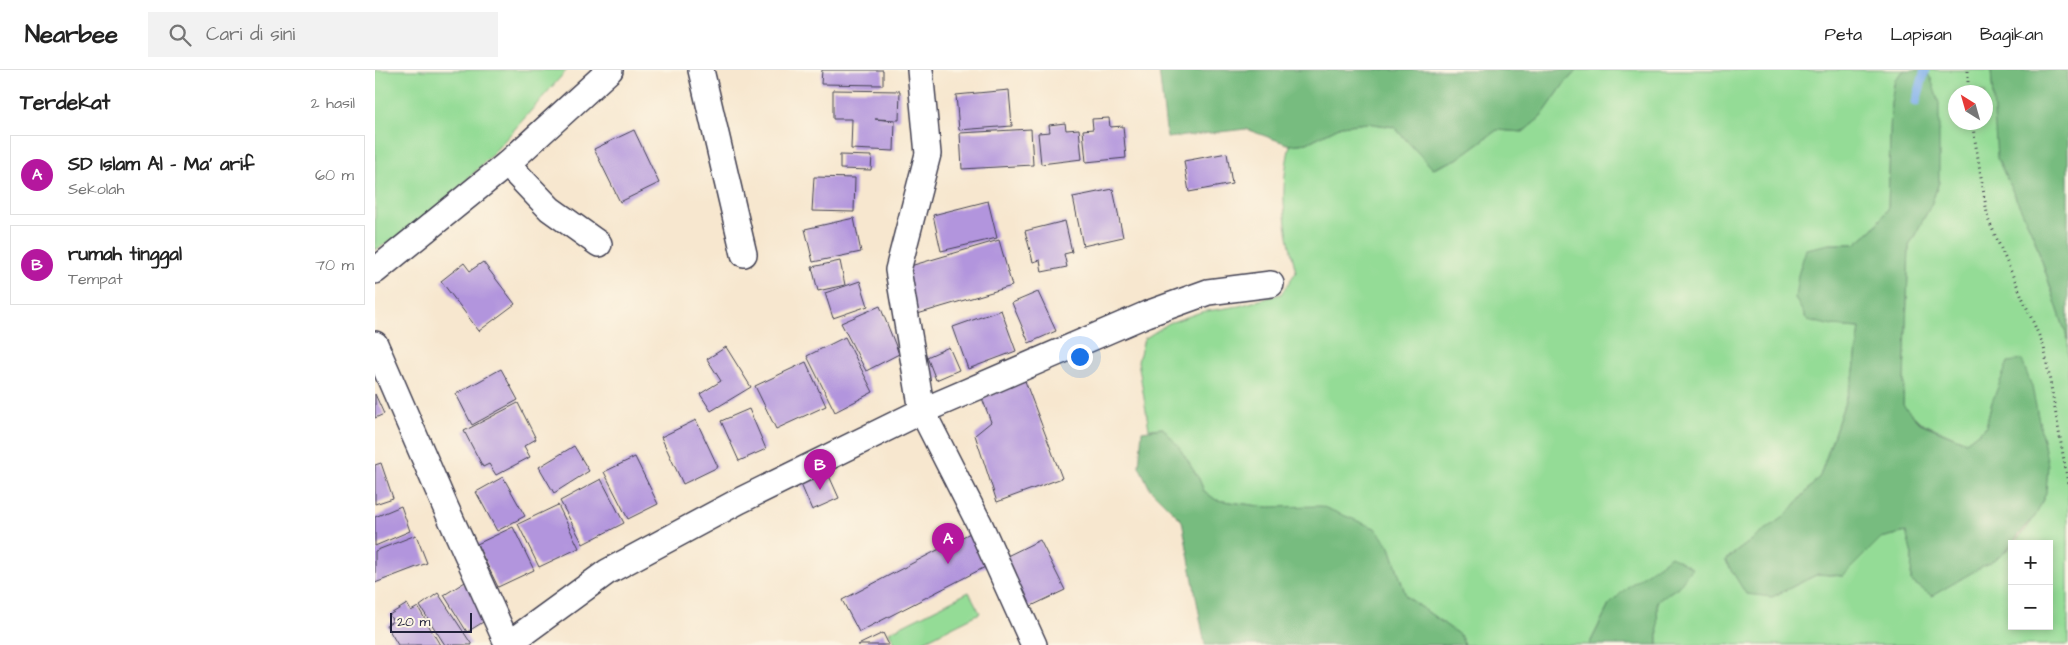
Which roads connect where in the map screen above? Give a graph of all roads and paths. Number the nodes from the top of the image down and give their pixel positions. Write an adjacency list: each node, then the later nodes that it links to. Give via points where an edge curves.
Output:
1 (610, 70): 7 (street)
2 (701, 70): 9 (street)
3 (920, 70): 13 (street, via 928,154 898,270)
4 (1968, 70): 5 (path)
5 (1968, 85)
6 (1973, 130): 14 (path, via 1988,219 2044,347)
7 (507, 164): 8 (street, via 550,209); 10 (street)
8 (599, 244)
9 (744, 254)
10 (375, 271)
11 (1271, 284): 13 (street, via 1208,292 1147,314)
12 (375, 344): 15 (street)
13 (922, 411): 15 (street, via 739,501 607,572); 16 (street, via 979,523)
14 (2068, 483)
15 (508, 645)
16 (1034, 645)

